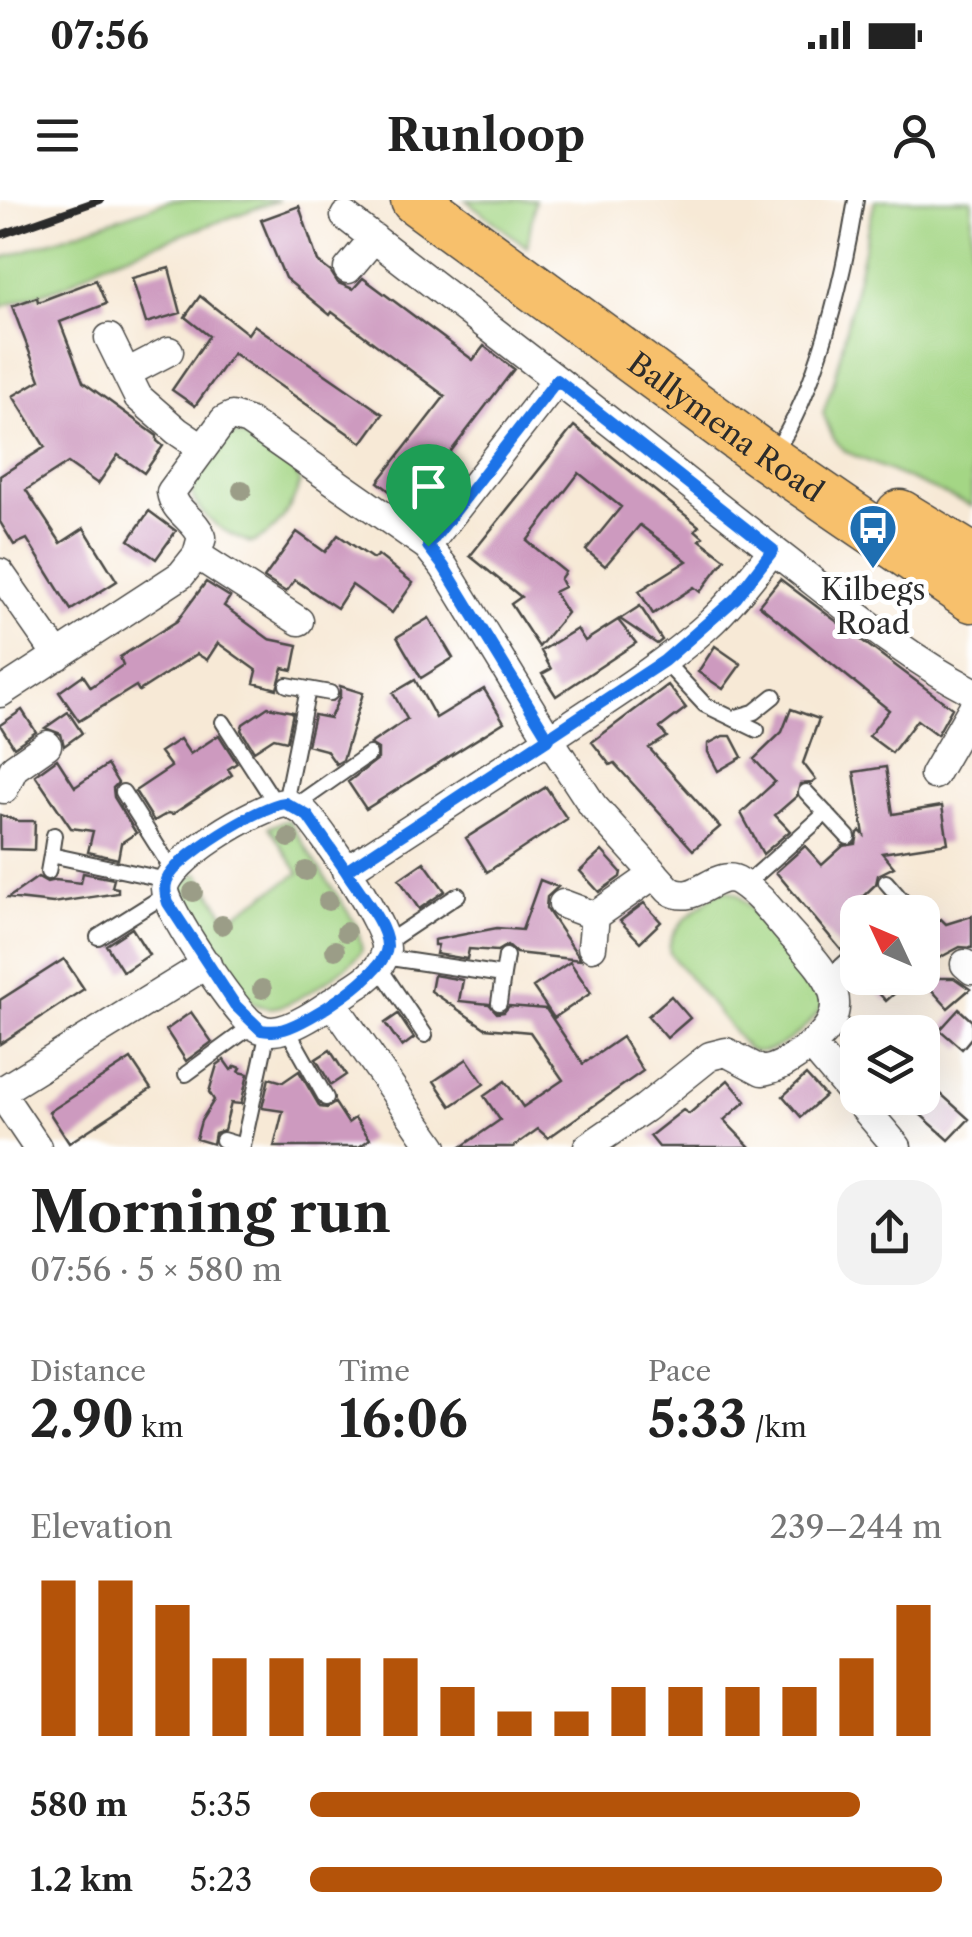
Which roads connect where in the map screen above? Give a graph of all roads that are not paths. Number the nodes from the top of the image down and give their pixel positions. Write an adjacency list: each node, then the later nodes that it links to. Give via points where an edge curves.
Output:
1 (415, 200): 11 (highway, Ballymena Road)
2 (856, 200): 11 (lane, via 828,325 791,427)
3 (345, 216): 4 (street)
4 (374, 238): 5 (street); 9 (street)
5 (348, 269)
6 (109, 338): 8 (street)
7 (169, 351): 8 (street)
8 (126, 374): 10 (street, via 154,412)
9 (557, 380): 12 (street); 13 (street)
10 (202, 448): 12 (street, via 224,420 239,417); 14 (street, via 172,492 174,504 200,532)
11 (776, 449): 15 (highway, Ballymena Road); 17 (highway, Ballymena Road)
12 (428, 546): 31 (street)
13 (773, 550): 20 (street, via 736,598); 23 (street, via 888,638)
14 (197, 555): 18 (street); 19 (street, via 181,575)
15 (972, 558)
16 (0, 572): 19 (street)
17 (972, 598)
18 (299, 621)
19 (58, 656): 24 (street)
20 (664, 661): 28 (lane, via 705,705); 31 (street)
21 (287, 684): 22 (lane)
22 (308, 689): 25 (lane); 38 (lane)
23 (972, 691)
24 (0, 693)
25 (330, 693)
26 (774, 696): 28 (lane)
27 (972, 709): 35 (street)
28 (733, 718): 30 (lane)
29 (223, 722): 38 (lane)
30 (757, 730)
31 (549, 739): 43 (street); 45 (street, via 594,806)
32 (48, 745): 34 (street)
33 (369, 754): 38 (lane)
34 (6, 769)
35 (934, 774)
36 (123, 792): 46 (lane)
37 (806, 792): 39 (lane)
38 (285, 804): 43 (street, via 308,816); 46 (street, via 249,816)
39 (826, 813): 41 (lane); 48 (lane)
40 (54, 835): 42 (lane)
41 (848, 837)
42 (51, 855): 44 (lane); 46 (lane)
43 (346, 871): 55 (street, via 376,918)
44 (48, 872)
45 (655, 874): 48 (street, via 678,895 725,878); 52 (street)
46 (168, 882): 53 (lane); 57 (street)
47 (886, 882): 50 (lane)
48 (745, 886): 60 (street)
49 (458, 895): 55 (lane)
50 (895, 895)
51 (562, 904): 52 (street)
52 (595, 916): 54 (street)
53 (98, 937)
54 (592, 947)
55 (383, 956): 59 (lane); 61 (street); 64 (lane)
56 (506, 956): 59 (lane)
57 (207, 964): 63 (street); 67 (street)
58 (840, 967): 60 (lane)
59 (503, 975): 62 (lane)
60 (828, 978): 65 (street, via 835,1015)
61 (332, 1002): 63 (street); 72 (street)
62 (499, 1002)
63 (269, 1028): 66 (lane); 68 (lane); 70 (lane)
64 (425, 1035)
65 (811, 1045): 73 (street, via 768,1071 726,1052 710,1056); 74 (street)
66 (186, 1074)
67 (0, 1092): 71 (street)
68 (326, 1098)
69 (223, 1140): 70 (lane)
70 (245, 1146)
71 (37, 1147)
72 (433, 1147)
73 (588, 1147)
74 (897, 1147)

